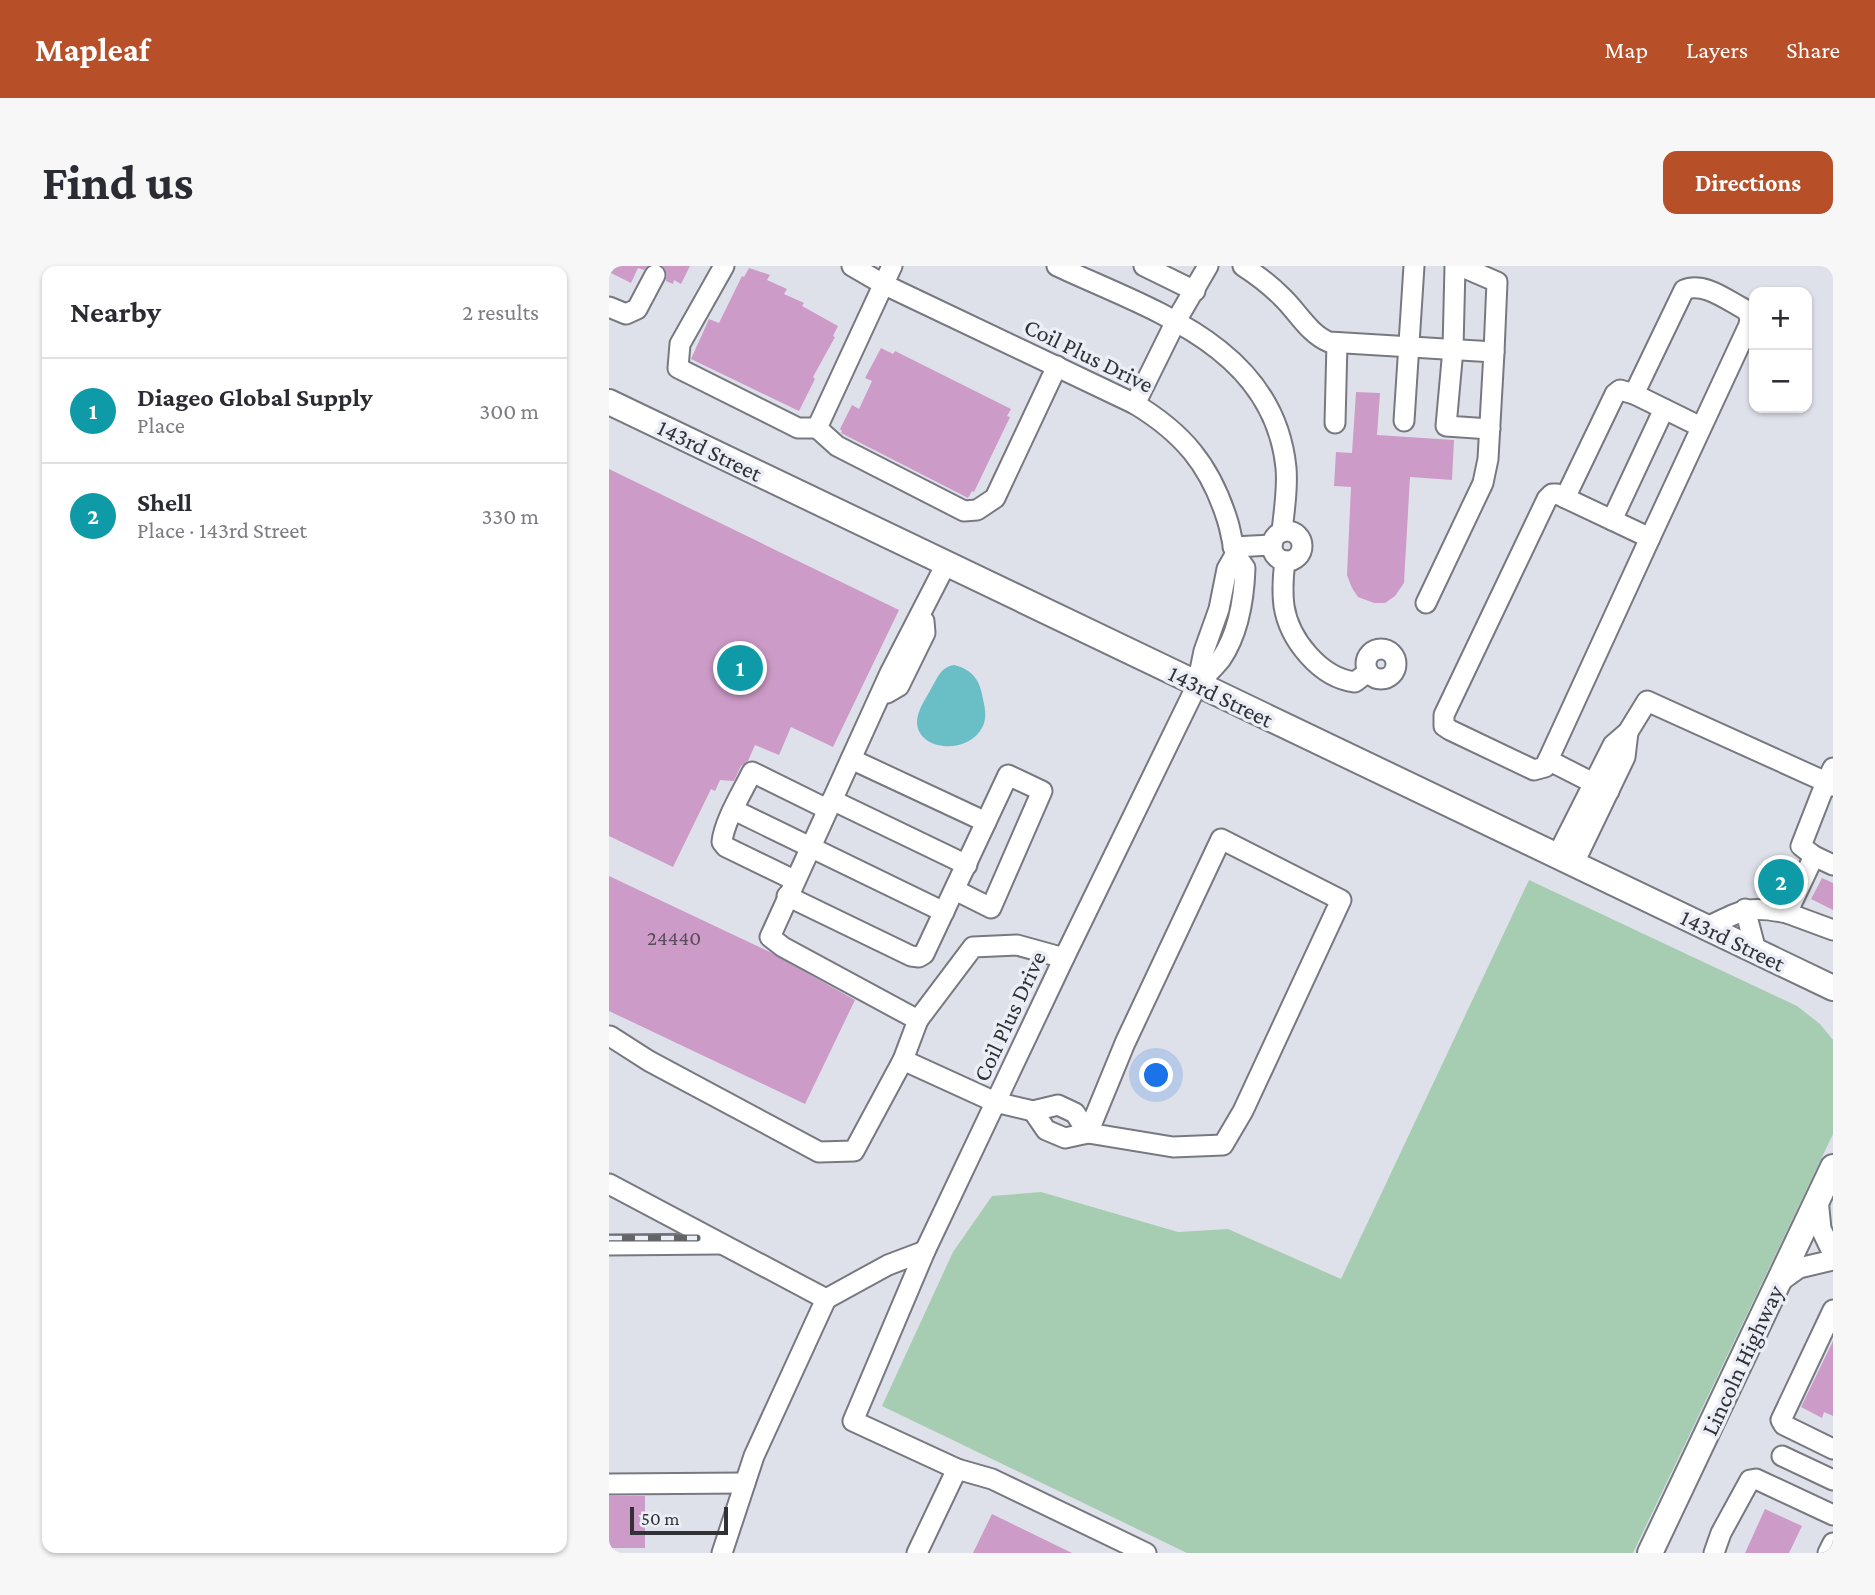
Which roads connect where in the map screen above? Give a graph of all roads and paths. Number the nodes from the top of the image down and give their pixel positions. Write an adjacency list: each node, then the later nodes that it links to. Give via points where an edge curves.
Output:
1 (724, 266): 27 (street, via 680,344 678,368 798,428)
2 (852, 266): 11 (street, Coil Plus Drive)
3 (1057, 266): 14 (street)
4 (1144, 266): 12 (street)
5 (1208, 266): 12 (street)
6 (1243, 266): 15 (street, via 1282,296 1321,339)
7 (1414, 266): 16 (street)
8 (1458, 266): 9 (street); 17 (street)
9 (1498, 274): 18 (street)
10 (655, 275): 13 (street, via 637,309 626,314)
11 (888, 275): 19 (street, Coil Plus Drive); 27 (street)
12 (1195, 291): 14 (street)
13 (609, 307)
14 (1176, 321): 22 (street); 32 (street, via 1205,338 1249,377 1275,421 1287,492)
15 (1337, 343): 16 (street); 25 (street)
16 (1410, 346): 17 (street); 24 (street)
17 (1453, 349): 18 (street); 28 (street, via 1446,426)
18 (1494, 352): 28 (street)
19 (1057, 366): 22 (street, Coil Plus Drive); 27 (street, via 995,498 977,510 964,512 837,446)
20 (1634, 394): 23 (street); 26 (street, via 1684,290 1692,286 1713,293 1746,310 1750,317); 29 (street, via 1625,390 1615,394)
21 (609, 402): 35 (main road, 143rd Street)
22 (1135, 404): 33 (street, Coil Plus Drive, via 1170,426 1192,449 1215,485)
23 (1664, 409): 26 (street); 30 (street)
24 (1404, 421)
25 (1335, 423)
26 (1702, 427): 31 (street)
27 (817, 428)
28 (1490, 429): 36 (street, via 1483,483)
29 (1565, 498): 30 (street); 40 (street, via 1552,494 1547,499 1443,721 1450,730 1534,770)
30 (1612, 520): 31 (street)
31 (1650, 538): 40 (street)
32 (1277, 539): 33 (street); 34 (street, via 1276,557); 34 (street, via 1296,534 1300,538 1299,556)
33 (1234, 551): 38 (street, Coil Plus Drive)
34 (1285, 561): 37 (street, via 1284,607 1303,648 1339,678 1355,682)
35 (946, 564): 38 (main road, 143rd Street); 39 (street)
36 (1426, 603)
37 (1369, 672)
38 (1197, 685): 48 (main road, 143rd Street); 59 (street, Coil Plus Drive)
39 (851, 759): 43 (street); 45 (street)
40 (1548, 760): 42 (street)
41 (1831, 779): 42 (street, via 1647,701 1628,732 1613,745); 47 (street, via 1801,846)
42 (1602, 787): 48 (street)
43 (829, 804): 44 (street, via 752,772); 46 (street); 49 (street)
44 (734, 810): 46 (street); 51 (street, via 722,842)
45 (986, 822): 49 (street); 52 (street, via 1008,775 1042,791 991,908)
46 (809, 848): 51 (street); 54 (street)
47 (1815, 856): 50 (street); 55 (street)
48 (1566, 859): 56 (main road, 143rd Street)
49 (967, 865): 52 (street)
50 (1833, 865)
51 (790, 888): 54 (street, via 915,957 924,954); 61 (street, via 769,937)
52 (955, 890): 54 (street)
53 (1745, 909): 55 (street); 56 (street); 58 (street)
54 (944, 912)
55 (1787, 913): 57 (street)
56 (1707, 927): 58 (main road, 143rd Street)
57 (1833, 930)
58 (1756, 951): 60 (main road, 143rd Street)
59 (1064, 958): 61 (street, via 1017,945 974,947); 64 (street, Coil Plus Drive)
60 (1833, 988)
61 (918, 1020): 63 (street)
62 (610, 1036): 63 (street, via 649,1062 819,1152 855,1151)
63 (903, 1060): 64 (street)
64 (995, 1102): 65 (street); 72 (street, Coil Plus Drive)
65 (1033, 1111): 66 (street, via 1046,1129 1065,1138); 66 (street, via 1058,1105 1075,1113)
66 (1088, 1133): 66 (street, via 1173,1147 1223,1145 1244,1111 1341,900 1221,839)
67 (1833, 1167): 69 (main road, Lincoln Highway)
68 (609, 1184): 70 (street)
69 (1818, 1199): 73 (street, via 1821,1229); 75 (main road, Lincoln Highway)
70 (722, 1244): 71 (street); 76 (street)
71 (609, 1245)
72 (925, 1251): 76 (street, via 887,1265); 80 (street, Coil Plus Drive, via 853,1421)
73 (1833, 1254)
74 (1833, 1260): 75 (street, via 1799,1268)
75 (1778, 1283): 89 (main road, Lincoln Highway)
76 (826, 1299): 82 (street)
77 (1833, 1310): 78 (street, via 1780,1420)
78 (1833, 1449)
79 (1782, 1456): 81 (street)
80 (957, 1469): 87 (street); 88 (street, via 992,1479)
81 (1833, 1480)
82 (745, 1483): 83 (street); 86 (street)
83 (609, 1485)
84 (1833, 1515): 90 (street, via 1750,1480)
85 (1833, 1543): 91 (street)
86 (722, 1553)
87 (917, 1553)
88 (1146, 1553)
89 (1650, 1553)
90 (1714, 1553)
91 (1828, 1553)

